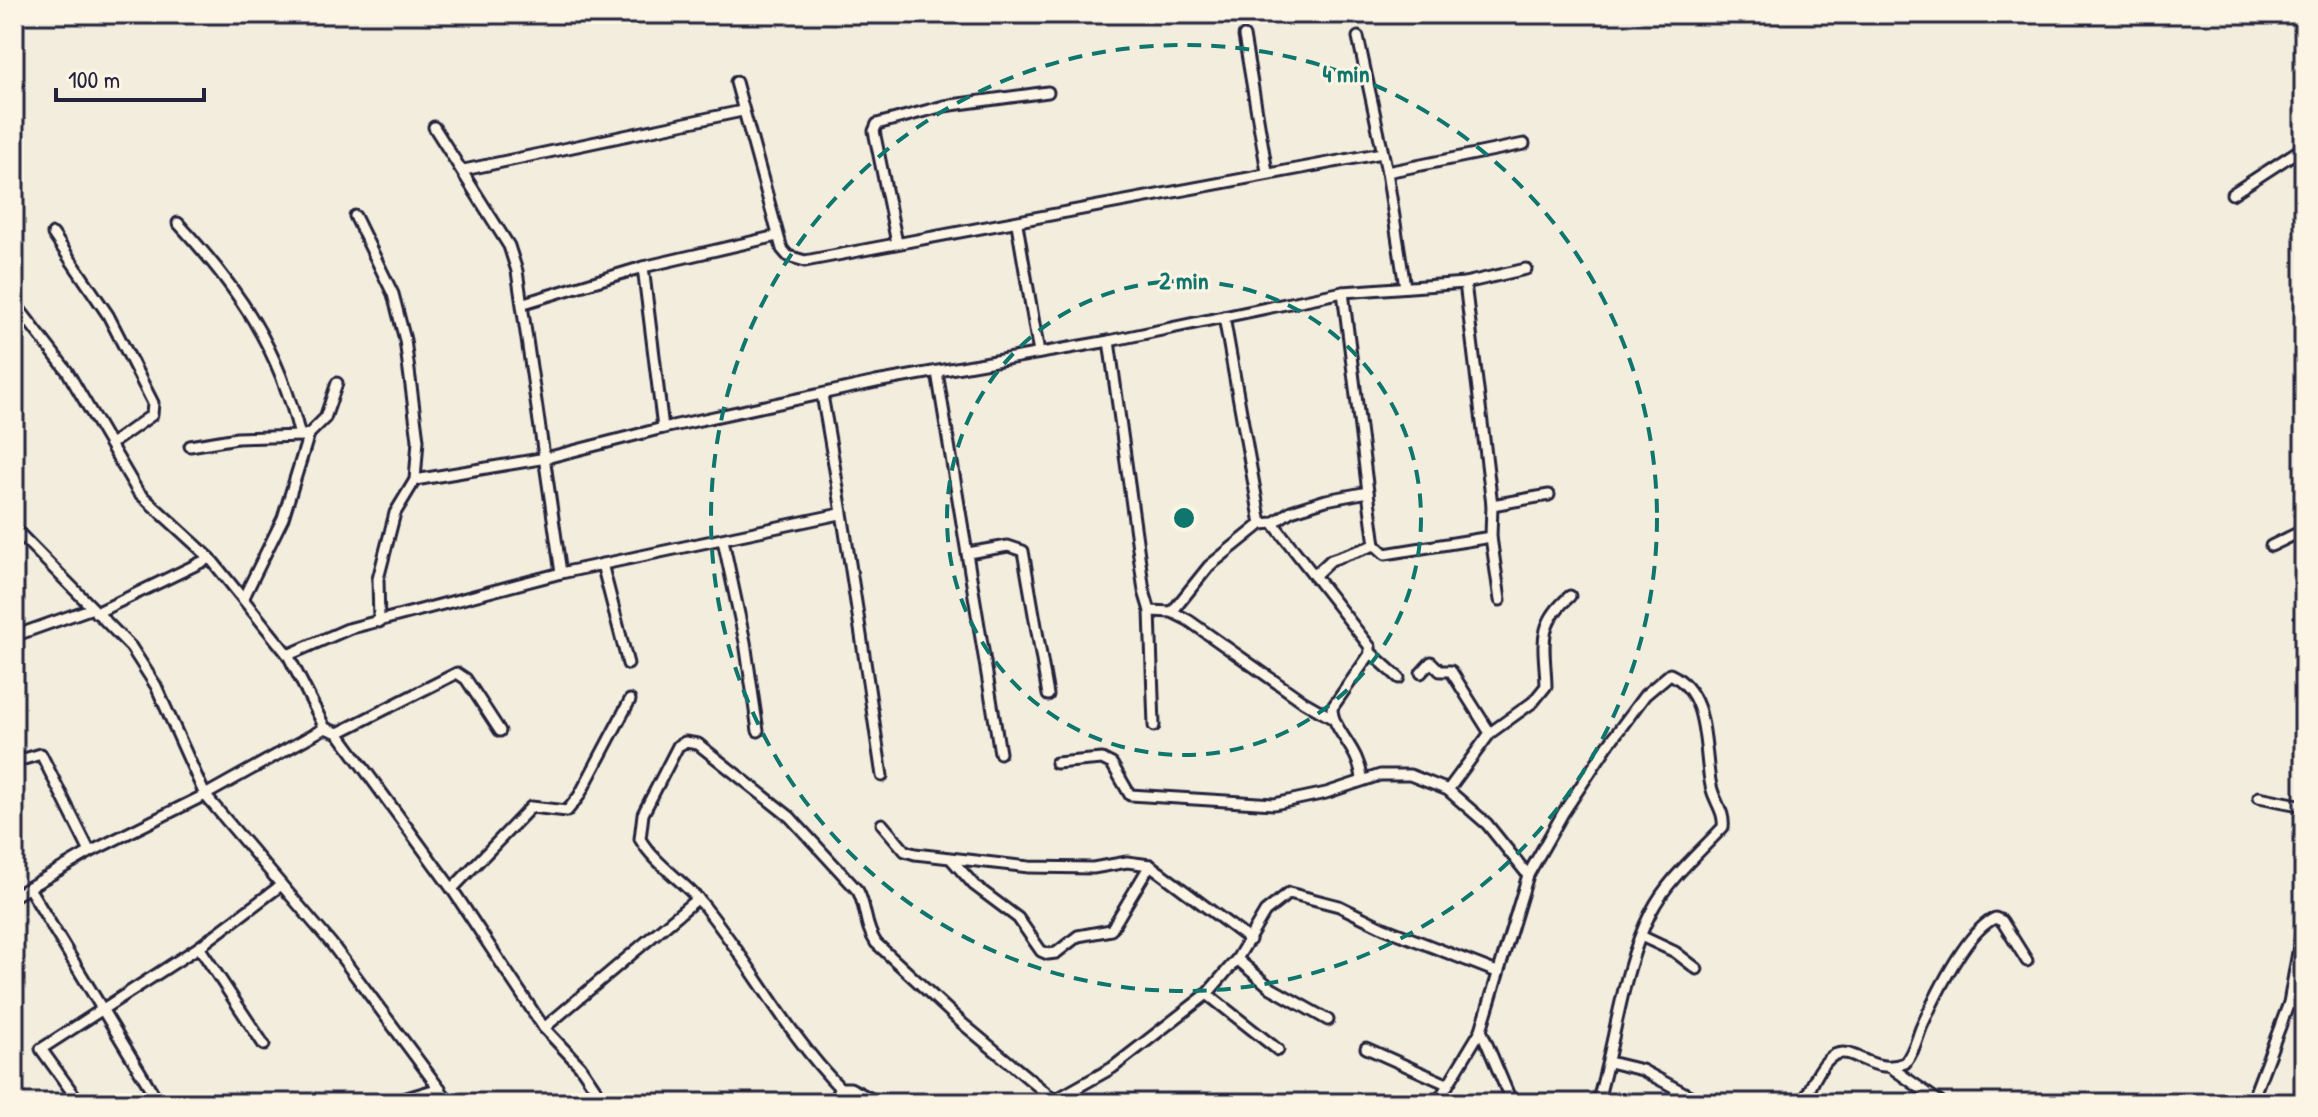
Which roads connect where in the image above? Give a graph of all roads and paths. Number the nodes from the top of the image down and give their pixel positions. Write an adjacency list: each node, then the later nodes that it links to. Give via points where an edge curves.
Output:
1 (1244, 36): 11 (street)
2 (1358, 37): 9 (street)
3 (736, 82): 5 (street)
4 (1048, 92): 19 (street, via 944,106 877,124 874,131)
5 (742, 111): 10 (street); 18 (street)
6 (434, 127): 10 (street)
7 (1524, 144): 12 (street)
8 (2304, 147): 13 (street)
9 (1382, 153): 11 (street); 12 (street)
10 (464, 170): 26 (street, via 509,246)
11 (1267, 172): 16 (street)
12 (1387, 172): 23 (street)
13 (2232, 194)
14 (355, 216): 38 (street, via 393,294 405,340 418,440)
15 (178, 223): 34 (street, via 211,259 269,343)
16 (1017, 224): 19 (street); 29 (street)
17 (53, 234): 35 (street, via 108,315 153,403 152,415)
18 (777, 236): 19 (street, via 788,256 805,261); 20 (street)
19 (897, 243)
20 (643, 267): 26 (street); 33 (street)
21 (1526, 269): 22 (street)
22 (1465, 283): 23 (street); 41 (street)
23 (1405, 287): 24 (street)
24 (1343, 292): 27 (street); 39 (street)
25 (14, 302): 35 (street, via 67,371)
26 (524, 303): 37 (street)
27 (1224, 317): 28 (street); 44 (street)
28 (1109, 341): 29 (street); 60 (street)
29 (1039, 353): 30 (street)
30 (937, 372): 32 (street); 51 (street)
31 (337, 383): 34 (street, via 325,418)
32 (822, 395): 33 (street); 42 (street, via 835,451)
33 (663, 428): 37 (street)
34 (304, 435): 36 (street); 57 (street, via 283,518)
35 (111, 444): 52 (street, via 138,492)
36 (190, 446)
37 (546, 458): 38 (street); 54 (street)
38 (415, 480): 62 (street, via 395,513 380,569)
39 (1368, 492): 43 (street, via 1291,511); 49 (street)
40 (1549, 495): 41 (street)
41 (1492, 505): 47 (street)
42 (840, 514): 48 (street); 81 (street)
43 (1273, 523): 44 (street); 55 (street)
44 (1261, 524): 61 (street, via 1209,566)
45 (14, 528): 59 (street)
46 (2304, 530): 50 (street)
47 (1491, 537): 49 (street, via 1385,554); 58 (street)
48 (723, 540): 53 (street); 75 (street)
49 (1375, 545): 55 (street, via 1331,560)
50 (2271, 546)
51 (968, 553): 69 (street, via 1008,546 1023,551); 78 (street)
52 (210, 558): 57 (street); 59 (street)
53 (602, 564): 54 (street); 66 (street)
54 (561, 573): 62 (street)
55 (1314, 576): 64 (street, via 1367,641)
56 (1570, 596): 77 (street, via 1543,632 1546,686)
57 (244, 597): 65 (street)
58 (1500, 600)
59 (93, 611): 63 (street); 84 (street, via 131,647 156,686)
60 (1150, 611): 61 (street); 72 (street)
61 (1172, 612): 71 (street)
62 (379, 622): 65 (street)
63 (14, 636)
64 (1370, 652): 68 (street); 71 (street, via 1338,696)
65 (288, 655): 73 (street)
66 (628, 664)
67 (1421, 673): 77 (street, via 1431,662 1440,671 1451,671)
68 (1399, 678)
69 (1048, 695)
70 (630, 700): 94 (street, via 567,811 531,807)
71 (1332, 718): 82 (street, via 1352,745)
72 (1154, 726)
73 (325, 728): 76 (street); 84 (street)
74 (500, 731): 76 (street, via 457,673)
75 (758, 731)
76 (338, 733): 94 (street)
77 (1490, 733): 83 (street)
78 (1000, 753)
79 (14, 762): 88 (street, via 41,754)
80 (1056, 763): 82 (street, via 1102,759 1112,764 1130,795 1274,804)
81 (882, 776)
82 (1362, 780): 83 (street, via 1393,773)
83 (1448, 790): 91 (street, via 1487,824)
84 (205, 795): 88 (street); 92 (street)
85 (2259, 797): 86 (street)
86 (2304, 806)
87 (882, 824): 89 (street, via 905,851)
88 (90, 852): 93 (street)
89 (952, 860): 90 (street, via 1029,867); 90 (street, via 974,885 1018,918 1048,954 1078,936 1111,930)
90 (1150, 865): 99 (street)
91 (1528, 875): 98 (street, via 1585,778 1645,695 1662,678 1679,678 1701,711 1711,788 1723,827 1675,876); 104 (street)
92 (280, 886): 100 (street); 118 (street, via 331,943)
93 (29, 888): 95 (street); 108 (street)
94 (452, 889): 110 (street)
95 (14, 896)
96 (698, 898): 110 (street); 119 (street, via 809,1056); 120 (street, via 645,847 639,830 678,746 685,742 698,744 790,817 858,891 866,928 876,943)
97 (2304, 918): 106 (street)
98 (1641, 936): 103 (street); 115 (street)
99 (1250, 940): 101 (street); 104 (street, via 1279,898 1297,894 1339,906)
100 (199, 947): 108 (street); 112 (street)
101 (1237, 959): 105 (street); 109 (street, via 1271,988)
102 (2027, 961): 116 (street, via 2002,921 1995,918 1975,931 1936,997 1913,1054)
103 (1697, 969)
104 (1497, 972): 111 (street)
105 (1207, 994): 114 (street); 120 (street, via 1112,1068)
106 (2289, 1003): 107 (street); 134 (street)
107 (2304, 1005)
108 (103, 1009): 121 (street, via 41,1049); 122 (street)
109 (1328, 1020)
110 (544, 1028): 125 (street)
111 (1481, 1030): 117 (street); 129 (street)
112 (264, 1045)
113 (1366, 1048): 117 (street)
114 (1278, 1050)
115 (1609, 1062): 130 (street); 131 (street, via 1642,1070)
116 (1892, 1068): 132 (street, via 1844,1053 1831,1057 1823,1062); 133 (street)
117 (1447, 1084): 128 (street)
118 (440, 1088): 123 (street); 124 (street)
119 (840, 1088): 126 (street); 127 (street)
120 (1057, 1102)
121 (80, 1103)
122 (159, 1103)
123 (390, 1103)
124 (450, 1103)
125 (605, 1103)
126 (832, 1103)
127 (879, 1103)
128 (1437, 1103)
129 (1512, 1103)
130 (1597, 1103)
131 (1703, 1103)
132 (1804, 1103)
133 (1941, 1103)
134 (2251, 1103)

